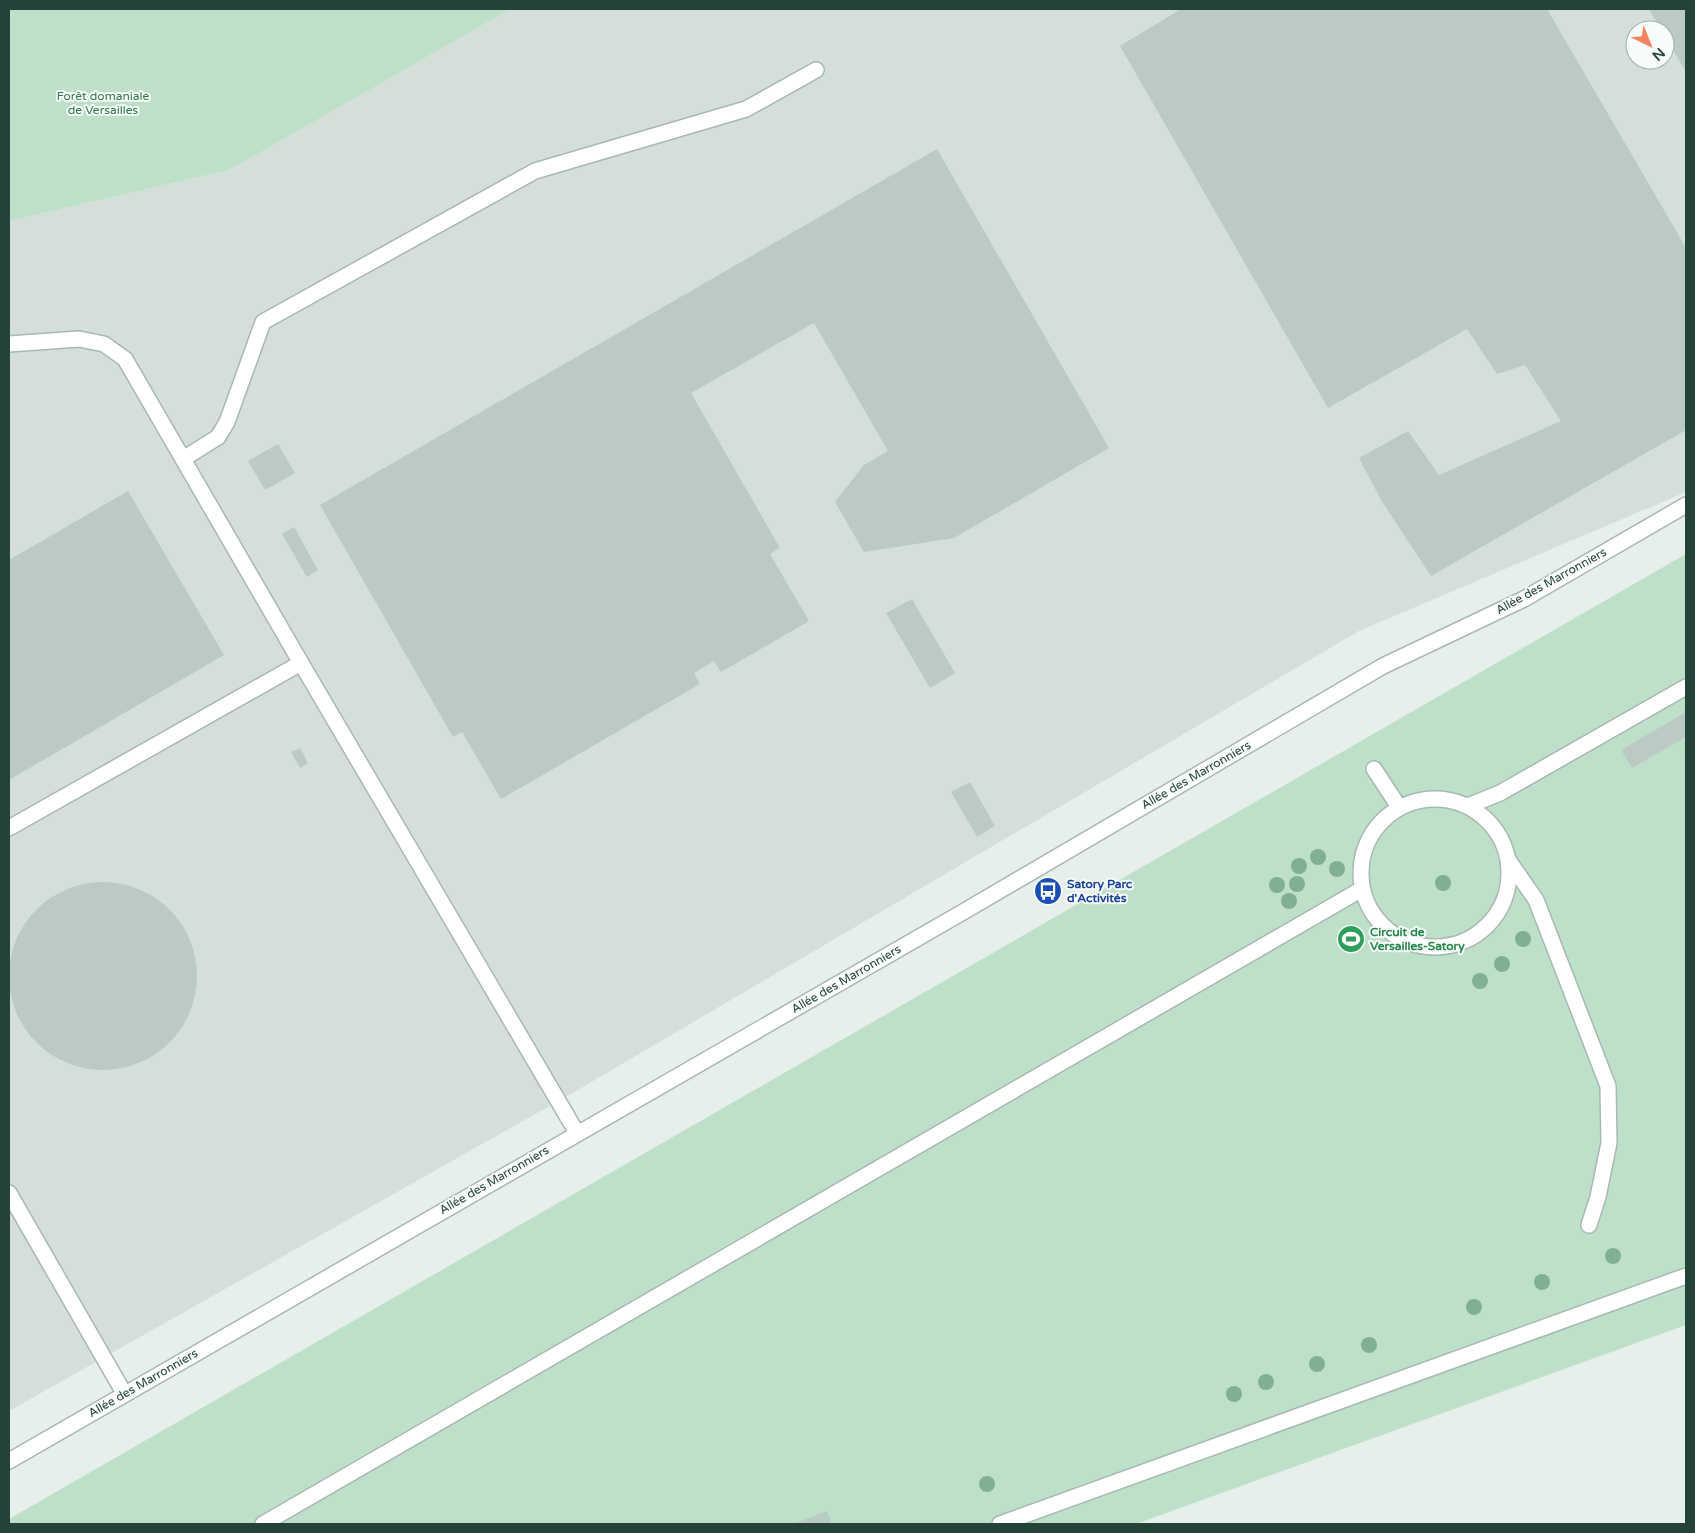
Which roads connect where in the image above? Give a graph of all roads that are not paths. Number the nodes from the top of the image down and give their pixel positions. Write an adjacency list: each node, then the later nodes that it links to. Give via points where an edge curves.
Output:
1 (816, 70): 3 (street, via 746,109 535,171 263,322 227,422 218,437)
2 (9, 344): 3 (street, via 79,339 104,344 125,359)
3 (183, 459): 5 (street)
4 (1686, 505): 13 (street, Allée des Marronniers, via 1524,599 1383,666)
5 (301, 663): 10 (street); 13 (street)
6 (1686, 687): 8 (street, via 1500,793)
7 (1374, 769): 9 (street)
8 (1468, 806): 9 (street, via 1445,798 1422,799); 11 (street, via 1488,819 1502,838)
9 (1399, 807): 12 (street, via 1381,822 1367,842 1361,865)
10 (9, 828)
11 (1509, 861): 12 (street, via 1509,886 1500,910 1483,930 1461,943 1436,948 1411,943 1389,931 1372,912); 15 (street, via 1536,900 1608,1086 1609,1143)
12 (1362, 889): 19 (street)
13 (577, 1133): 17 (street, Allée des Marronniers)
14 (9, 1193): 17 (street)
15 (1589, 1225)
16 (1686, 1276): 20 (street)
17 (124, 1393): 18 (street, Allée des Marronniers)
18 (9, 1461)
19 (263, 1524)
20 (1000, 1524)

